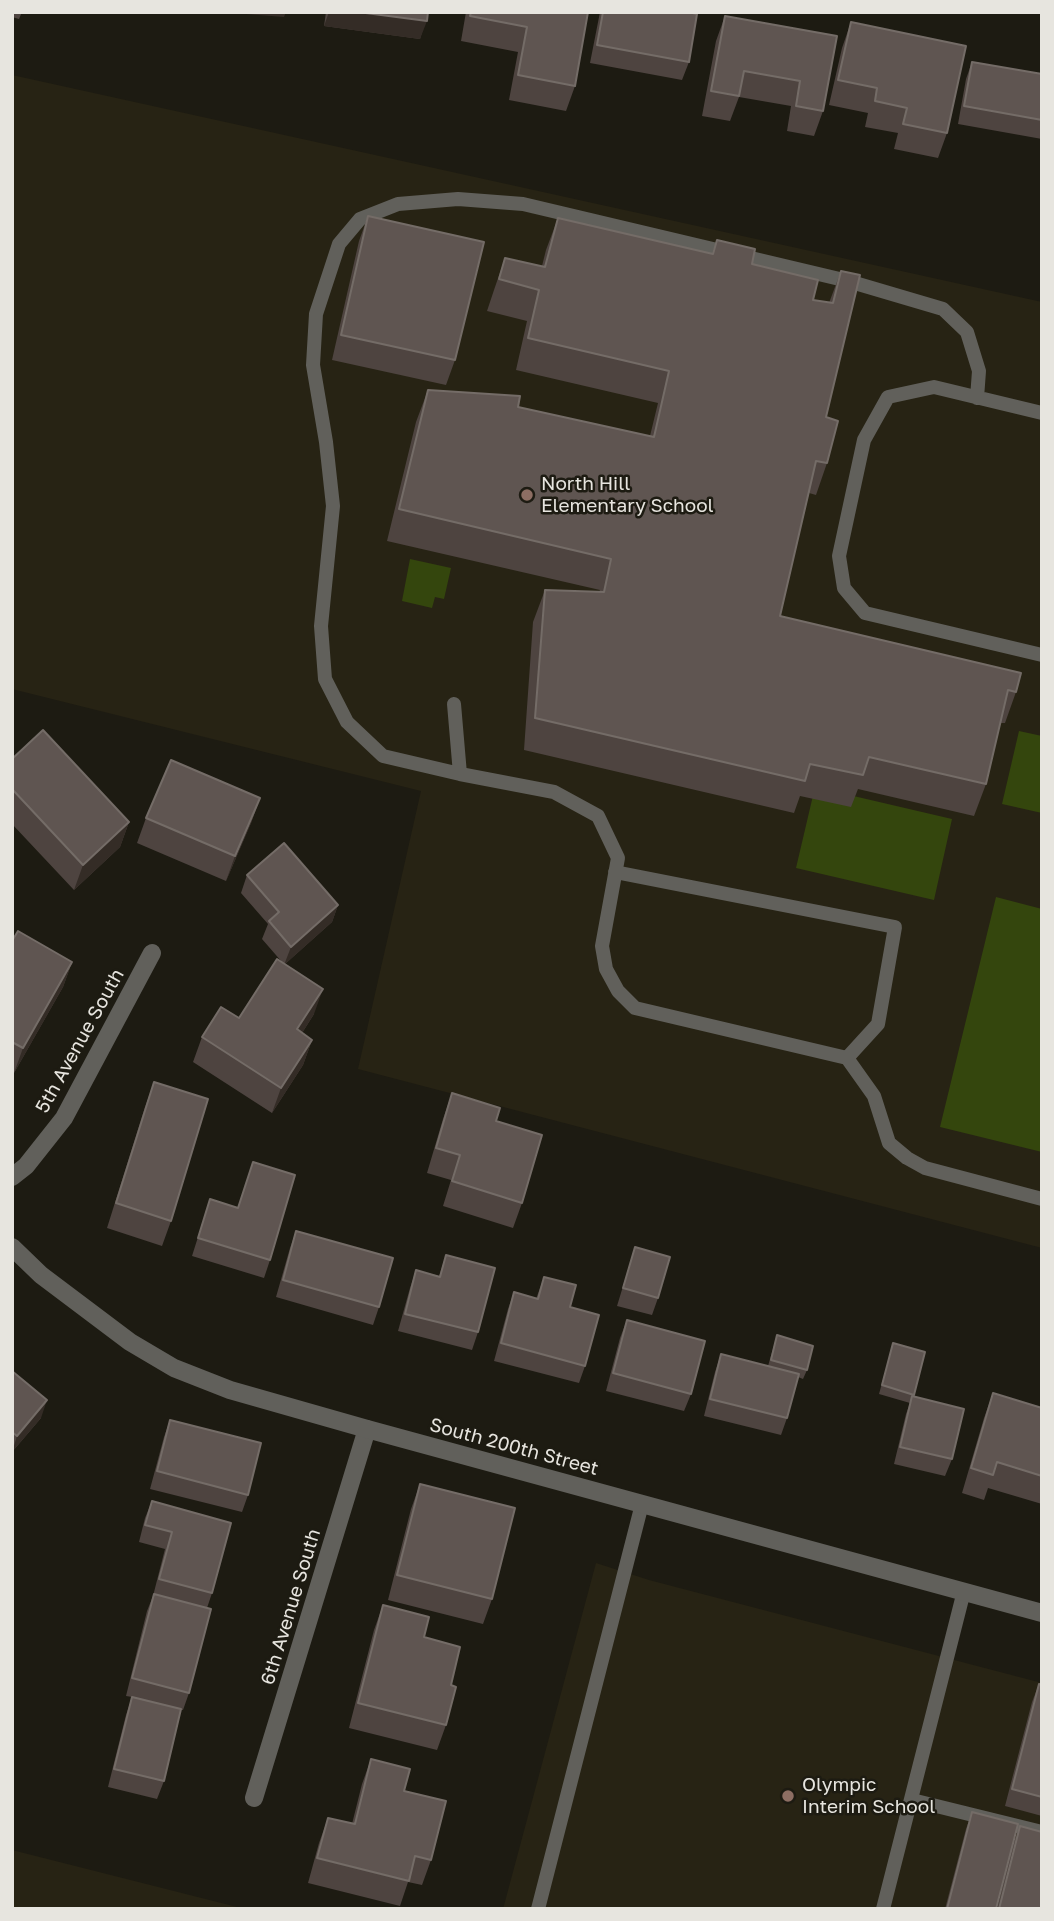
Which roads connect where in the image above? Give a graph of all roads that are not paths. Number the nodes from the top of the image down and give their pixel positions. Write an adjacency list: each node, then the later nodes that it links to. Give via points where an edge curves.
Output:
1 (978, 398): 2 (lane); 3 (lane, via 934,387 888,397 864,440 839,556 844,588 865,612); 5 (lane, via 979,371 967,332 943,309 848,281 523,204 458,199 398,204 360,219 339,244 316,314 313,365 333,506 321,626 325,679 348,722 383,756)
2 (1042, 414)
3 (1042, 654)
4 (454, 704): 5 (lane)
5 (460, 774): 6 (lane, via 554,792 598,816 618,858)
6 (615, 872): 8 (lane, via 602,946 606,969 635,1008); 8 (lane, via 895,927 878,1024)
7 (152, 953): 9 (street, 5th Avenue South, via 64,1118)
8 (847, 1058): 10 (lane, via 874,1096 889,1143 907,1157 925,1168)
9 (12, 1177)
10 (1042, 1199)
11 (12, 1247): 12 (street, South 200th Street, via 41,1275 130,1342 174,1368 230,1390)
12 (368, 1429): 13 (street, South 200th Street); 16 (street, 6th Avenue South)
13 (642, 1504): 14 (street, South 200th Street); 19 (lane)
14 (964, 1591): 15 (street, South 200th Street); 17 (lane)
15 (1042, 1613)
16 (254, 1798)
17 (912, 1800): 18 (lane); 20 (lane)
18 (1042, 1832)
19 (538, 1909)
20 (883, 1909)

